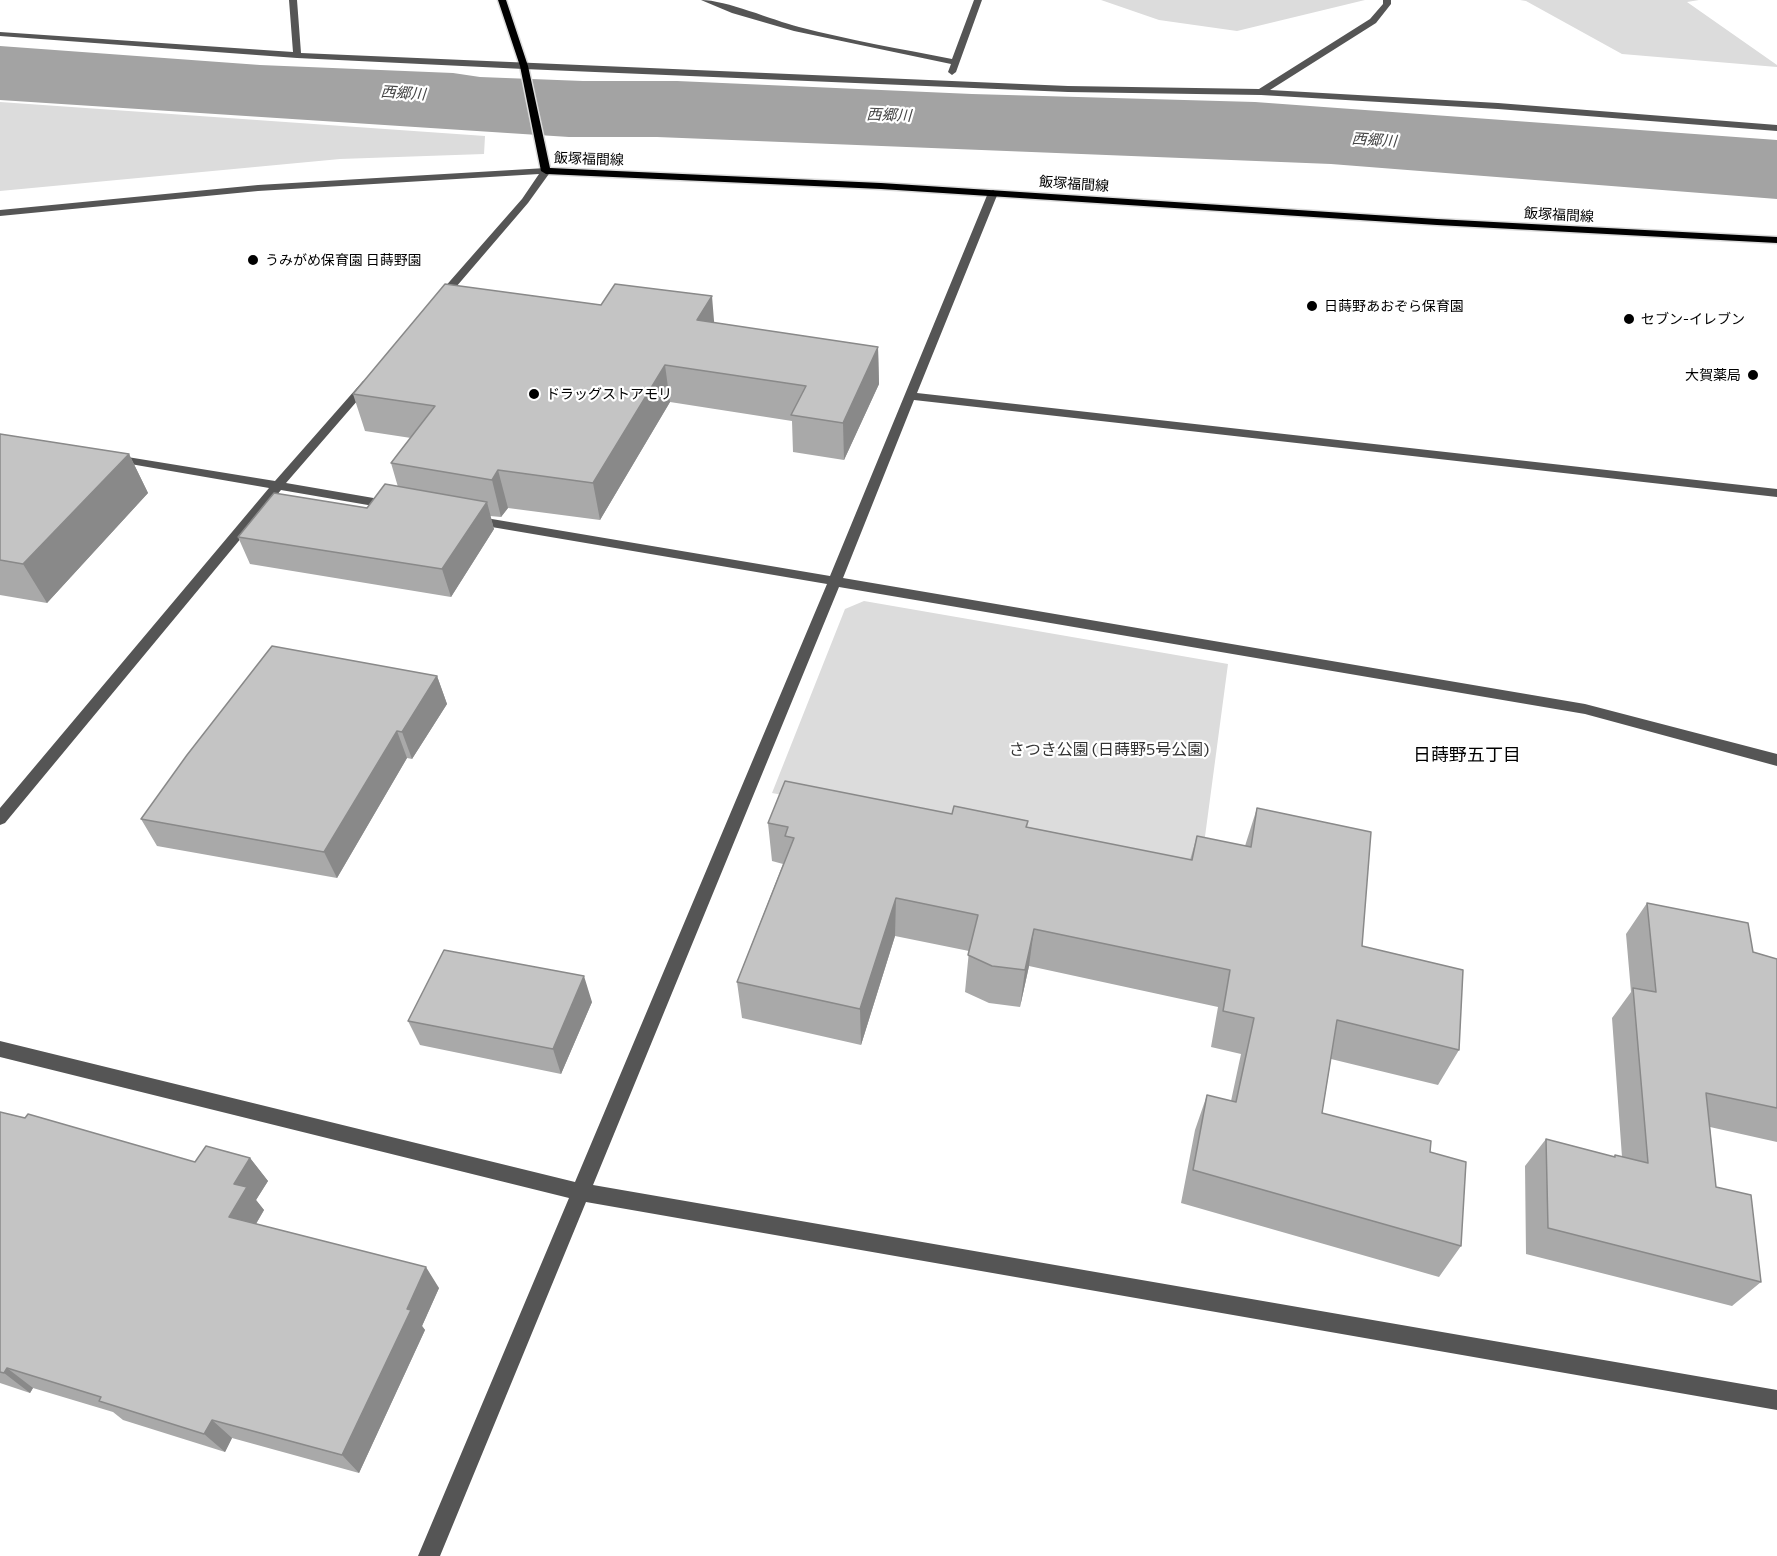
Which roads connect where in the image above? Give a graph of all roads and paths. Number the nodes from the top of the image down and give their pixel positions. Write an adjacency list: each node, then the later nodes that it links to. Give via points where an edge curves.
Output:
1 (293, 0): 7 (street)
2 (502, 0): 9 (main road, 飯塚福間線)
3 (705, 0): 8 (street, via 831,38)
4 (978, 0): 8 (street)
5 (1387, 0): 11 (street, via 1373,21)
6 (0, 34): 7 (street)
7 (297, 55): 9 (street)
8 (955, 62): 10 (street)
9 (525, 71): 10 (street); 13 (main road, 飯塚福間線)
10 (949, 83): 11 (street)
11 (1261, 92): 12 (street)
12 (1777, 128)
13 (546, 171): 14 (main road, 飯塚福間線, via 677,174); 15 (street, via 361,180); 19 (street, via 525,201)
14 (993, 193): 18 (main road, 飯塚福間線); 21 (street)
15 (11, 212): 16 (street); 17 (street)
16 (0, 213)
17 (0, 225)
18 (1777, 240)
19 (432, 308)
20 (378, 370): 23 (street)
21 (910, 396): 24 (street); 27 (street)
22 (104, 456): 23 (street)
23 (278, 486): 25 (street); 29 (street)
24 (1777, 493)
25 (405, 508)
26 (463, 518): 27 (street)
27 (835, 581): 28 (street, via 1585,709); 31 (street)
28 (1777, 760)
29 (0, 819)
30 (0, 1049): 31 (street)
31 (581, 1192): 32 (street); 33 (street)
32 (1777, 1400)
33 (429, 1556)

